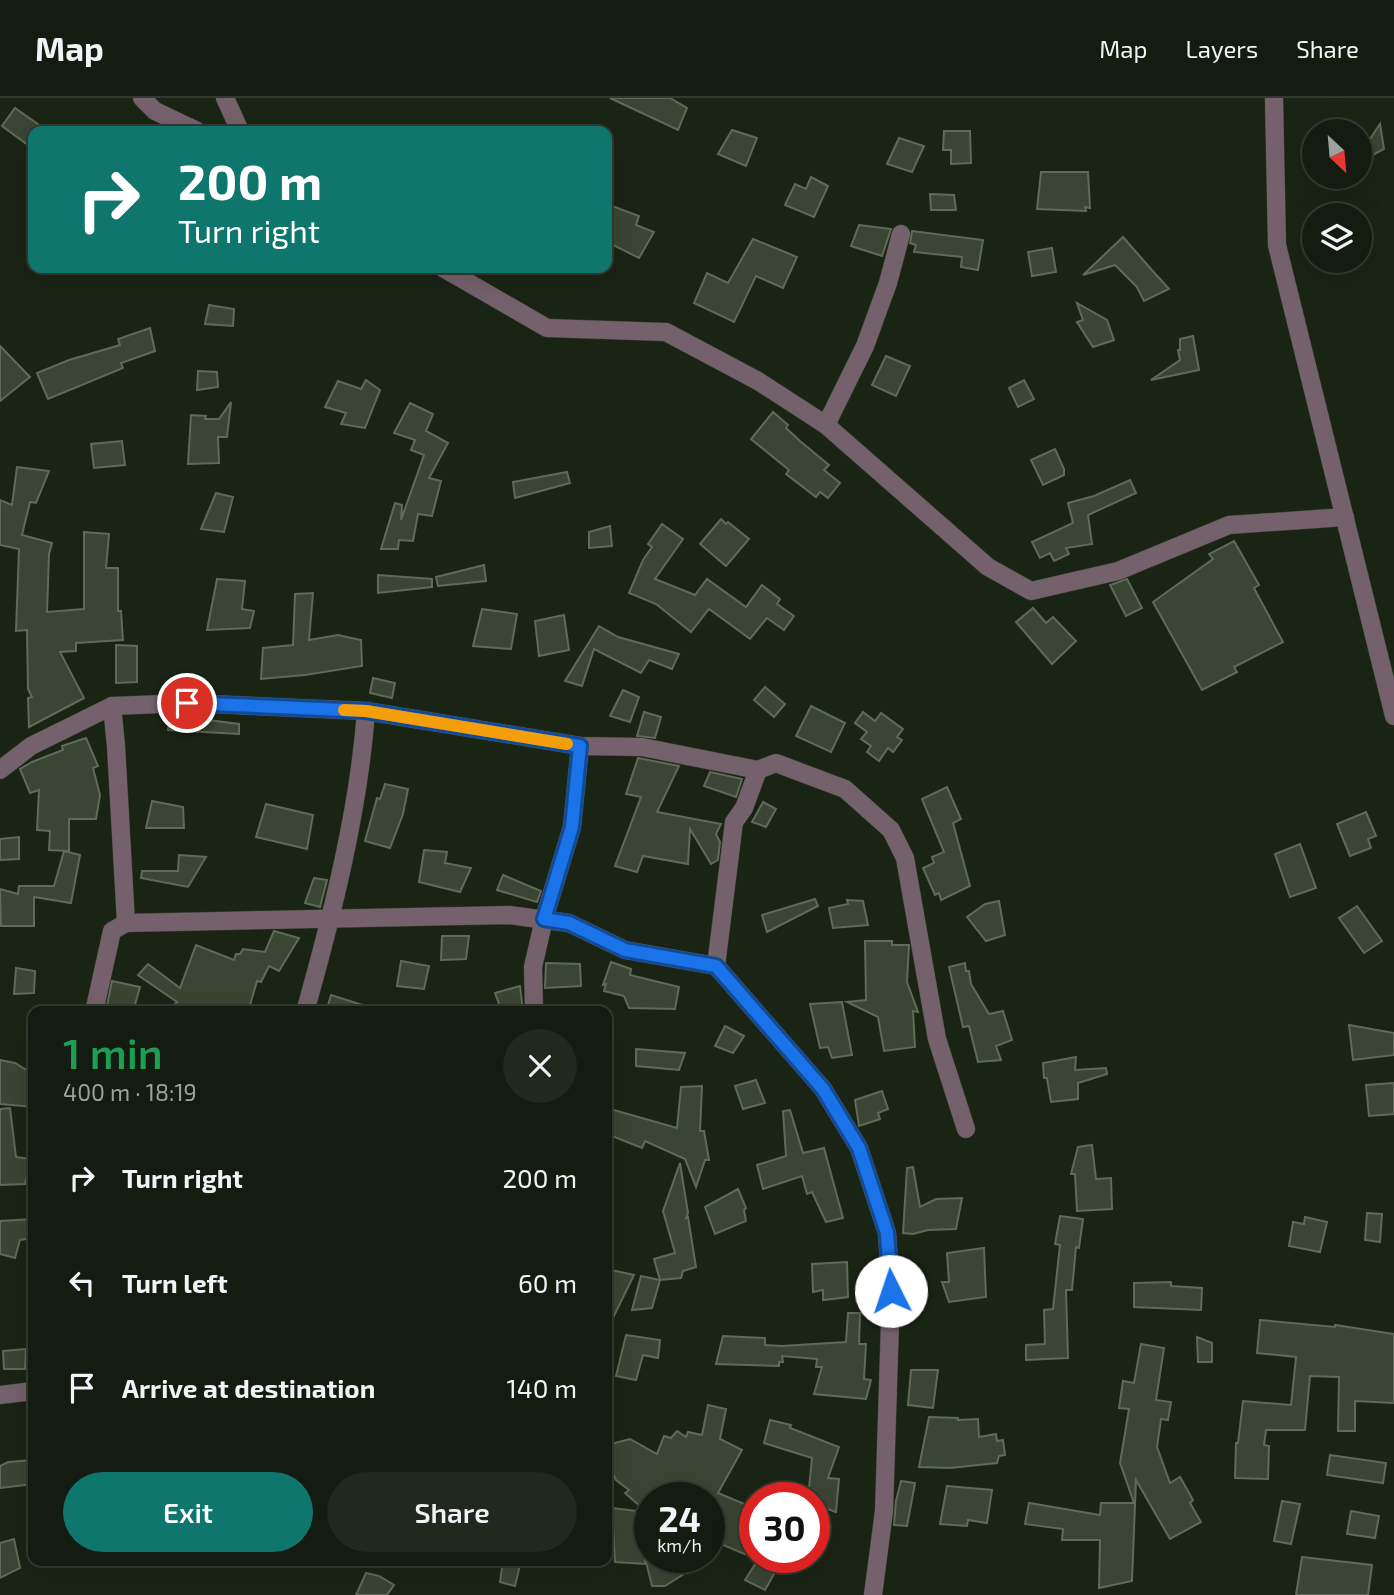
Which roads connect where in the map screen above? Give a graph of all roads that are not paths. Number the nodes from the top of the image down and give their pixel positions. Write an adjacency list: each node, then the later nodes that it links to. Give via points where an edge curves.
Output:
1 (142, 98): 4 (street, via 155,111)
2 (225, 98): 5 (street)
3 (1274, 98): 9 (street, via 1277,245)
4 (186, 126)
5 (238, 126)
6 (901, 234): 8 (street, via 865,346)
7 (452, 273): 8 (street, via 547,328 666,332 758,381)
8 (826, 425): 9 (street, via 988,567 1031,590 1118,571 1229,525)
9 (1345, 517): 12 (street)
10 (112, 706): 11 (street, via 187,703); 14 (street, via 31,746); 18 (street)
11 (366, 711): 13 (street); 17 (street)
12 (1394, 716)
13 (580, 746): 15 (street, via 642,747); 16 (street, via 572,827)
14 (0, 770)
15 (758, 770): 19 (street, via 734,822); 23 (street, via 776,762 845,789 891,830 905,858 937,1039)
16 (544, 919): 17 (street, via 509,915); 19 (street, via 569,923 625,950); 22 (street, via 533,967)
17 (331, 920): 18 (street); 21 (street)
18 (126, 923): 20 (street, via 113,931)
19 (716, 966): 26 (street, via 823,1089 859,1148 887,1233 891,1291 884,1511)
20 (95, 1006)
21 (307, 1006)
22 (534, 1006)
23 (966, 1129)
24 (28, 1392): 25 (street)
25 (0, 1395)
26 (873, 1595)

